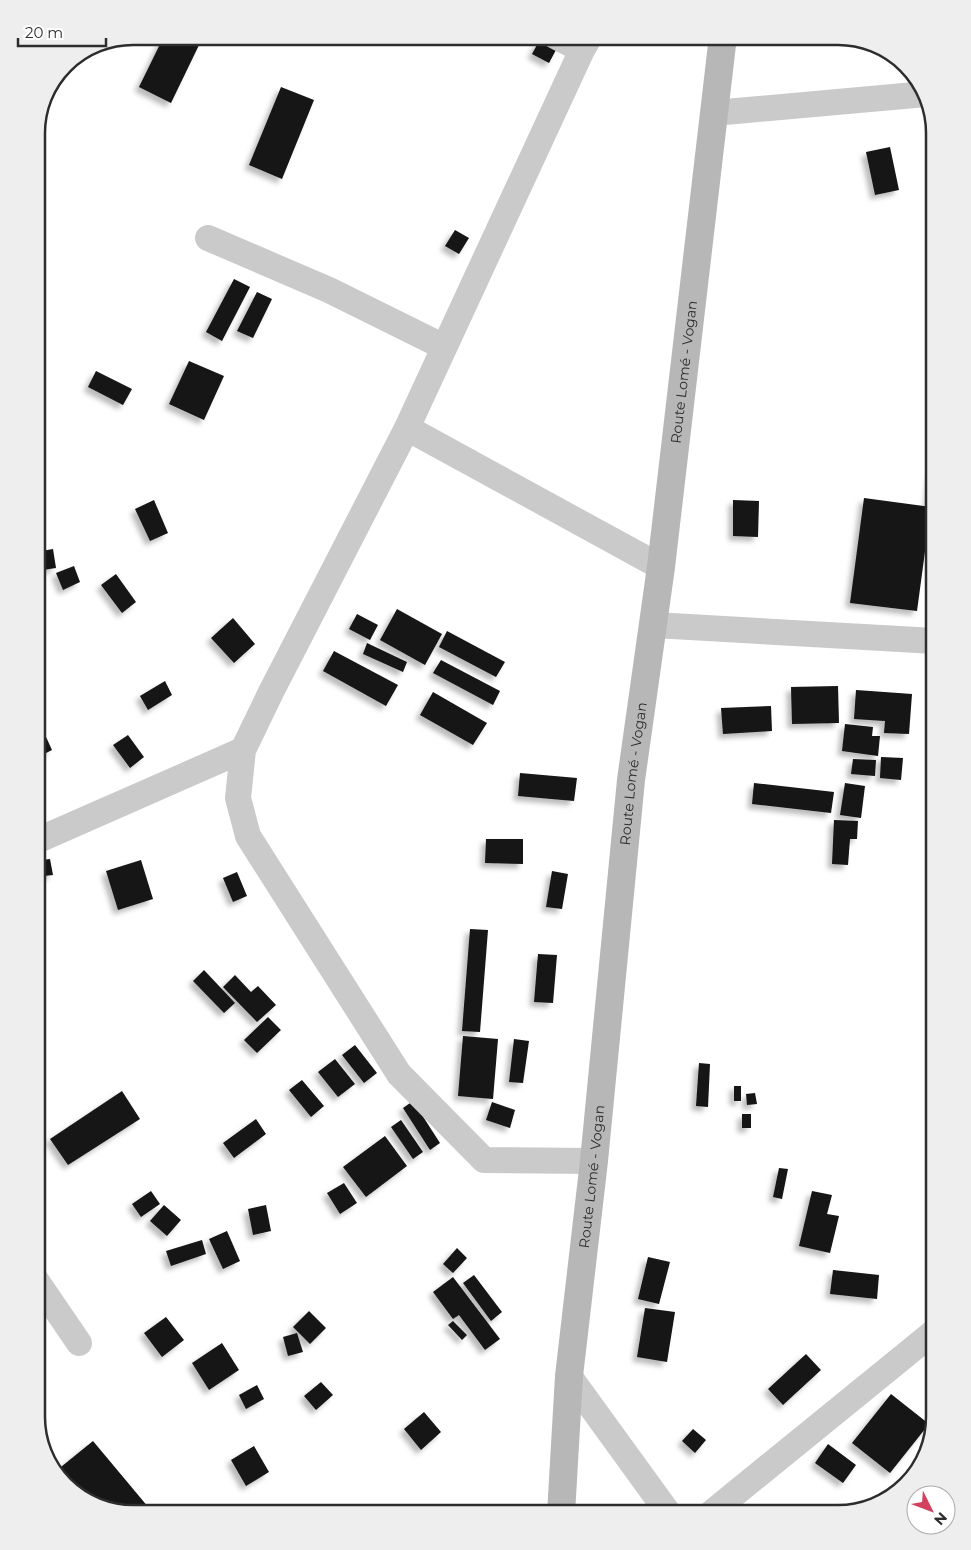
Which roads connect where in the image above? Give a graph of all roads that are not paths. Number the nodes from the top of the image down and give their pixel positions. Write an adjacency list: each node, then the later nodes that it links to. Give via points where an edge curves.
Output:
1 (585, 45): 6 (street)
2 (722, 45): 4 (main road, Route Lomé - Vogan)
3 (917, 95): 4 (street)
4 (714, 113): 8 (main road, Route Lomé - Vogan)
5 (208, 238): 6 (street, via 329,290)
6 (444, 346): 7 (street)
7 (407, 428): 8 (street); 11 (street)
8 (661, 567): 9 (main road, Route Lomé - Vogan)
9 (654, 625): 10 (street); 13 (main road, Route Lomé - Vogan, via 631,780)
10 (926, 640)
11 (243, 750): 12 (street); 13 (street, via 238,798 248,836 400,1074 484,1160)
12 (45, 837)
13 (594, 1162): 17 (main road, Route Lomé - Vogan)
14 (45, 1293): 16 (street)
15 (926, 1338): 20 (street)
16 (79, 1343)
17 (569, 1376): 18 (main road, Route Lomé - Vogan); 19 (street)
18 (562, 1505)
19 (662, 1505)
20 (721, 1505)

